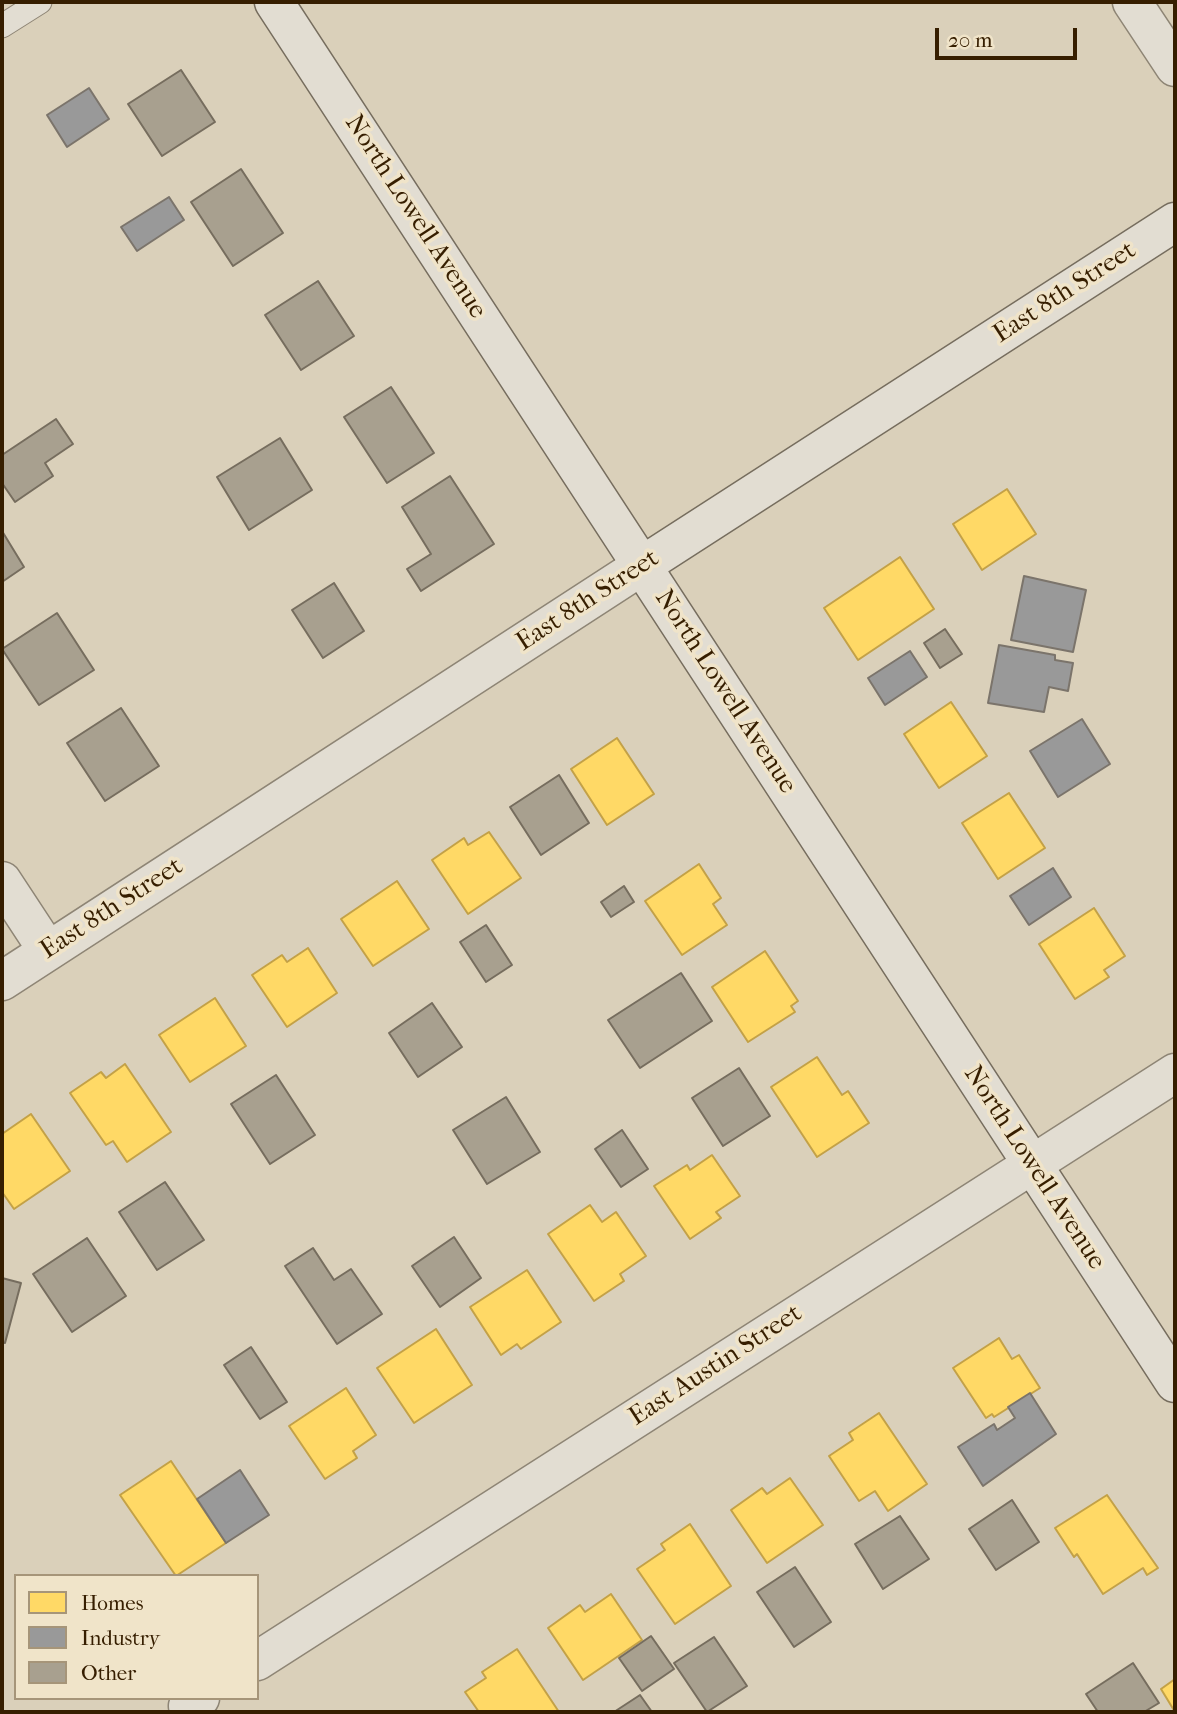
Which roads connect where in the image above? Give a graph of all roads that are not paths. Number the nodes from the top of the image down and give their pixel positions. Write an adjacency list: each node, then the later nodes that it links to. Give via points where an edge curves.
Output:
1 (40, 2): 4 (lane)
2 (274, 2): 7 (street, North Lowell Avenue)
3 (1132, 2): 5 (street)
4 (2, 26)
5 (1175, 68)
6 (1175, 222): 7 (street, East 8th Street)
7 (643, 565): 9 (street, East 8th Street); 12 (street, North Lowell Avenue)
8 (2, 881): 9 (street)
9 (48, 951): 10 (street, East 8th Street)
10 (2, 981)
11 (1175, 1073): 12 (street, East Austin Street)
12 (1030, 1164): 13 (street, North Lowell Avenue); 14 (street, East Austin Street)
13 (1175, 1383)
14 (259, 1660)

